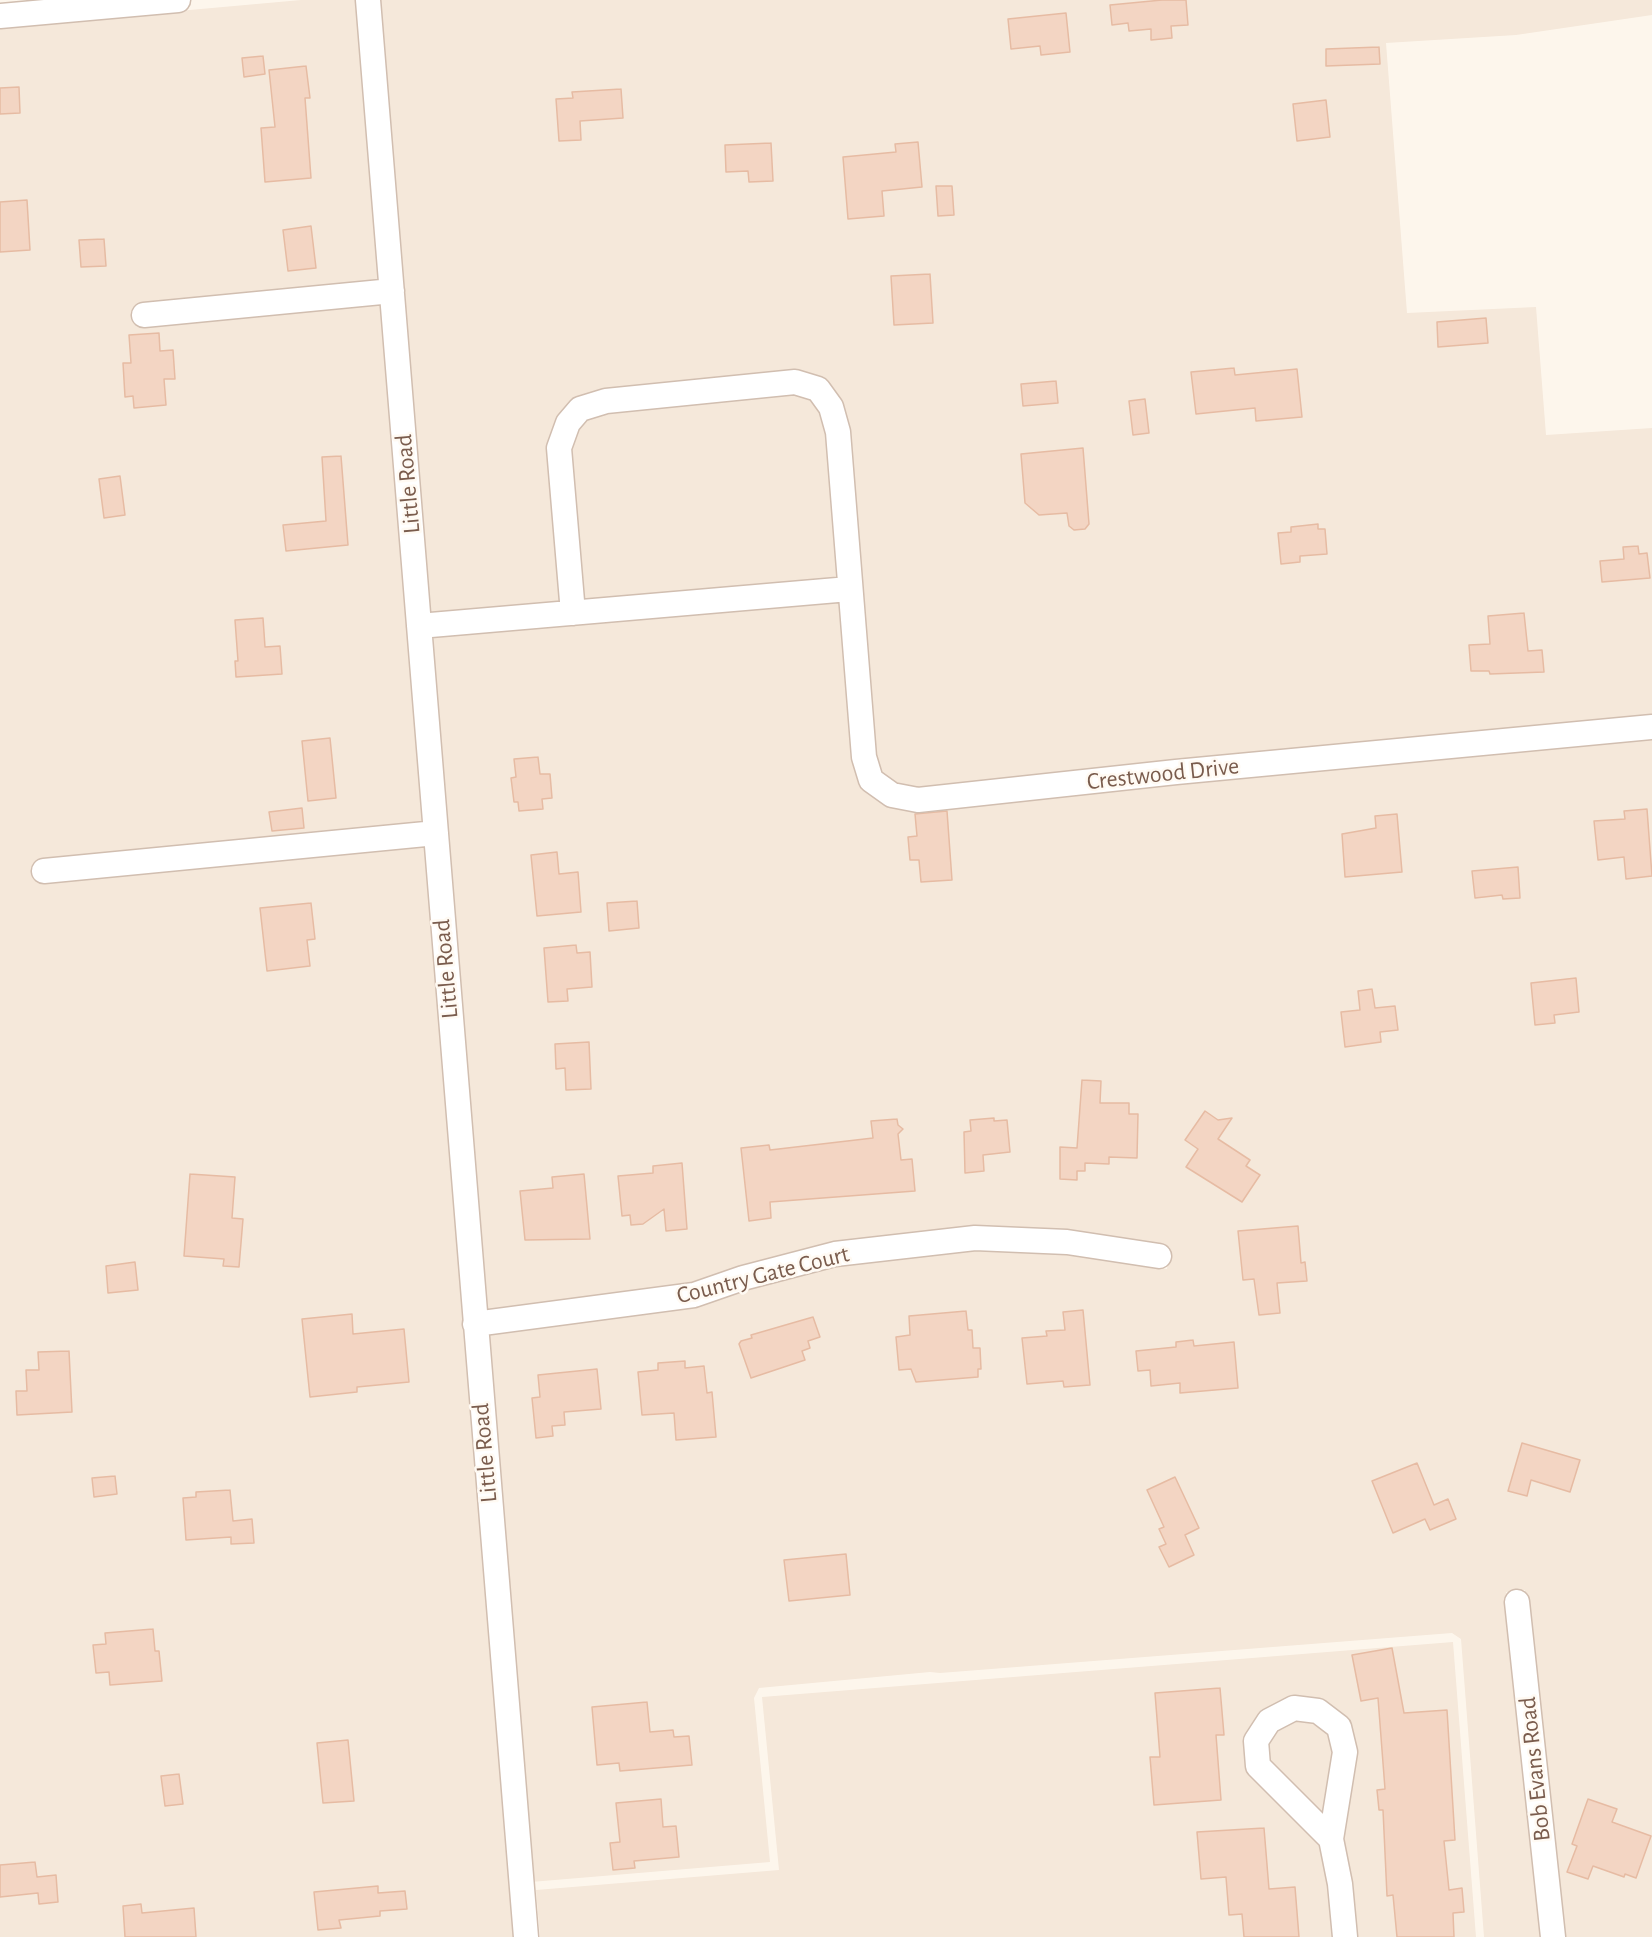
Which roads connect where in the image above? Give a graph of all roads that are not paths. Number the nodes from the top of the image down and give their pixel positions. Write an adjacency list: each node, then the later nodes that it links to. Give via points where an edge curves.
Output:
1 (178, 0): 3 (street)
2 (368, 0): 4 (street, Little Road)
3 (0, 16)
4 (392, 291): 5 (street); 8 (street, Little Road)
5 (144, 315)
6 (849, 589): 7 (street); 7 (street, Crestwood Drive, via 838,432 831,407 818,389 795,382 606,401 580,409 568,423 559,448); 9 (street, Crestwood Drive, via 864,757 872,780 892,795 918,800)
7 (573, 613): 8 (street)
8 (419, 626): 10 (street, Little Road)
9 (1652, 727)
10 (436, 833): 11 (street); 13 (street, Little Road)
11 (45, 872)
12 (1159, 1256): 13 (street, Country Gate Court, via 1067,1242 975,1238 835,1254 694,1294)
13 (475, 1324): 16 (street, Little Road)
14 (1517, 1602): 18 (street, Bob Evans Road)
15 (1331, 1839): 15 (street, via 1345,1752 1339,1727 1318,1711 1293,1708 1269,1721 1256,1741 1258,1767); 17 (street)
16 (526, 1937)
17 (1345, 1937)
18 (1553, 1937)

